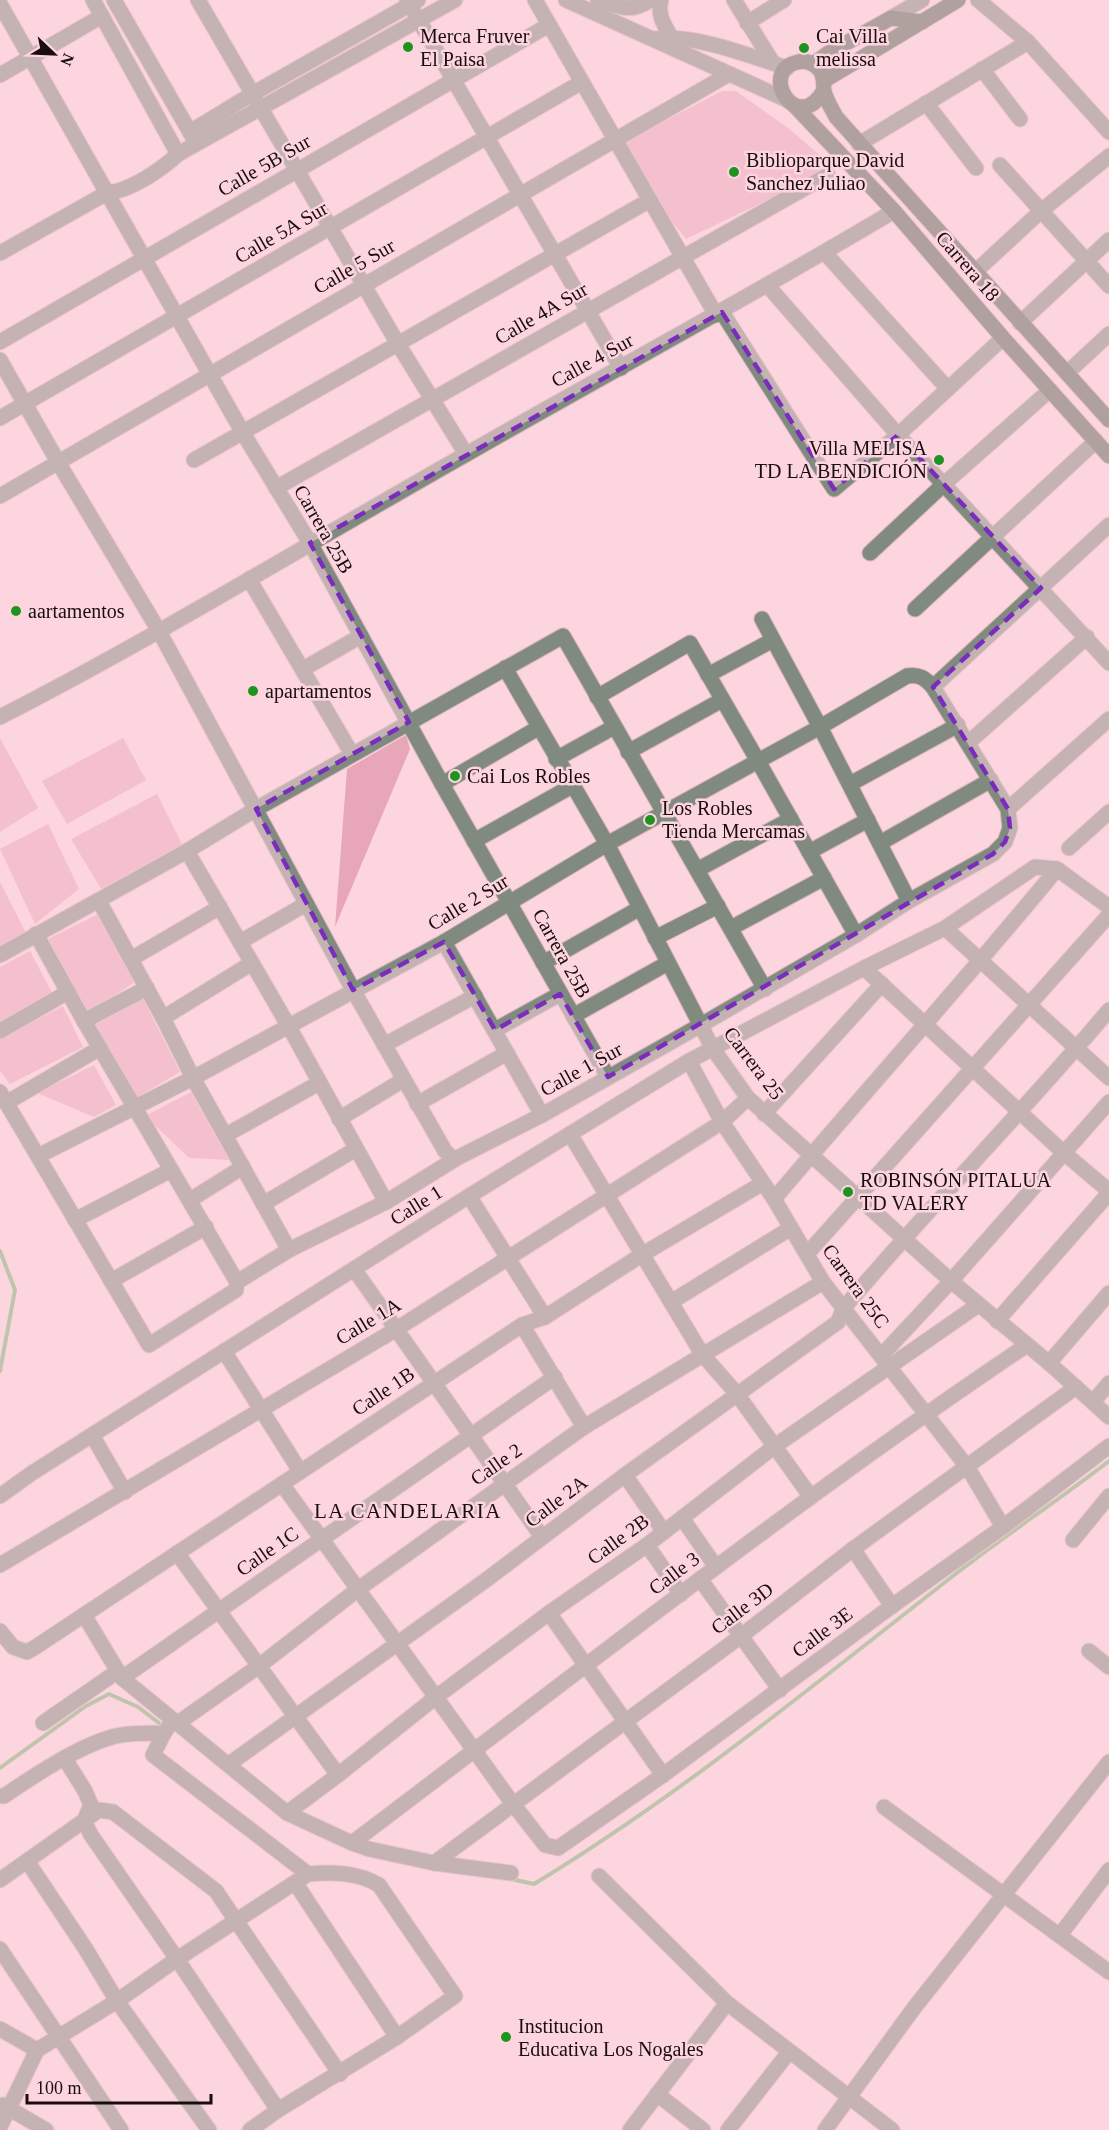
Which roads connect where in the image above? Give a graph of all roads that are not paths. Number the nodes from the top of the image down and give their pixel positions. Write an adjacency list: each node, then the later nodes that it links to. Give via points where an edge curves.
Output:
1 (93, 0): 17 (street)
2 (198, 0): 34 (street)
3 (455, 0): 19 (street)
4 (535, 0): 22 (street)
5 (566, 0): 23 (street)
6 (598, 0): 7 (street, via 627,9 639,8)
7 (650, 0)
8 (661, 0): 23 (street)
9 (734, 0): 21 (street)
10 (784, 0): 21 (street)
11 (921, 0): 18 (street)
12 (958, 0): 20 (street)
13 (978, 0): 24 (street)
14 (121, 2): 40 (street)
15 (411, 2): 19 (street); 34 (street)
16 (0, 4): 25 (street, Carrera 25B)
17 (102, 16): 25 (street); 44 (street)
18 (891, 18): 20 (street); 26 (street)
19 (418, 21): 31 (street); 37 (street)
20 (922, 22): 33 (street)
21 (747, 23): 27 (street)
22 (549, 25): 31 (street, Calle 5B Sur); 32 (street)
23 (663, 38): 27 (street, via 688,38); 29 (street)
24 (1028, 42): 28 (street); 39 (street)
25 (31, 58): 30 (street); 50 (street, Carrera 25B)
26 (813, 64): 27 (street, via 800,61); 33 (street, via 821,71)
27 (780, 65): 35 (street, via 781,91)
28 (982, 69): 36 (street); 38 (street)
29 (729, 74): 35 (street); 42 (street, Calle 5 Sur)
30 (0, 75)
31 (453, 81): 41 (street); 48 (street, Calle 5B Sur)
32 (582, 82): 41 (street, Calle 5A Sur); 42 (street)
33 (824, 85): 35 (street, via 819,99 810,105); 43 (street, Carrera 18, via 836,117)
34 (254, 93): 37 (street); 40 (street)
35 (790, 103): 53 (street, Carrera 18)
36 (926, 103): 43 (street); 47 (street)
37 (262, 107): 40 (street); 48 (street)
38 (1020, 119)
39 (1109, 132)
40 (193, 138): 44 (street)
41 (486, 138): 51 (street); 55 (street, Calle 5A Sur)
42 (615, 138): 51 (street, Calle 5 Sur); 52 (street)
43 (859, 144): 63 (street, Carrera 18)
44 (178, 154): 50 (street, via 120,192)
45 (1109, 156): 54 (street)
46 (1000, 165): 54 (street)
47 (976, 168)
48 (298, 170): 55 (street); 61 (street, Calle 5B Sur)
49 (828, 175): 60 (street, Calle 4A Sur)
50 (107, 193): 57 (street); 61 (street, Carrera 25B)
51 (520, 195): 59 (street); 64 (street, Calle 5 Sur)
52 (650, 200): 59 (street); 60 (street)
53 (894, 211): 58 (street, Calle 4 Sur); 72 (street, Carrera 18)
54 (1041, 211): 62 (street); 63 (street)
55 (331, 227): 64 (street); 69 (street, Calle 5A Sur)
56 (1109, 240): 62 (street)
57 (0, 253)
58 (825, 253): 65 (street, Calle 4 Sur); 79 (street)
59 (555, 254): 67 (street); 74 (street)
60 (683, 257): 67 (street, Calle 4A Sur); 68 (street)
61 (144, 259): 69 (street, Carrera 25B); 73 (street, Calle 5B Sur)
62 (1086, 260): 66 (street); 70 (street)
63 (975, 272): 70 (street, Carrera 18)
64 (364, 285): 74 (street); 78 (street, Calle 5 Sur)
65 (768, 286): 68 (street, Calle 4 Sur); 88 (street)
66 (1109, 286)
67 (588, 310): 76 (street); 82 (street, Calle 4A Sur)
68 (719, 313): 76 (street, Calle 4 Sur); 88 (street, via 834,489)
69 (177, 316): 78 (street, Carrera 25B); 83 (street, Calle 5A Sur)
70 (1020, 323): 77 (street, Carrera 18)
71 (1109, 334): 77 (street)
72 (1003, 338): 79 (street); 80 (street, Carrera 18)
73 (0, 342)
74 (398, 344): 82 (street); 87 (street)
75 (0, 360): 83 (street)
76 (621, 368): 90 (street, Calle 4 Sur)
77 (1067, 373): 81 (street, Carrera 18)
78 (210, 374): 87 (street, Carrera 25B); 93 (street, Calle 5 Sur)
79 (948, 389): 88 (street)
80 (1050, 390): 84 (street, Carrera 18); 94 (street)
81 (1083, 392): 84 (street); 86 (street, Carrera 18)
82 (432, 399): 90 (street); 95 (street, Calle 4A Sur)
83 (25, 404): 85 (street, Calle 5A Sur); 93 (street)
84 (1065, 407): 89 (street, Carrera 18)
85 (0, 418)
86 (1109, 420)
87 (243, 433): 92 (street); 95 (street, Carrera 25B)
88 (898, 435): 94 (street)
89 (1096, 441): 91 (street, Carrera 18); 98 (street)
90 (466, 454): 99 (street, Calle 4 Sur)
91 (1109, 456)
92 (195, 460)
93 (58, 462): 96 (street, Calle 5 Sur); 105 (street)
94 (944, 484): 98 (street); 100 (street)
95 (276, 488): 99 (street, Carrera 25B)
96 (0, 496)
97 (1109, 525): 102 (street)
98 (993, 536): 102 (street); 103 (street)
99 (310, 543): 101 (street, Calle 4 Sur); 106 (street, Carrera 25B)
100 (870, 553)
101 (249, 579): 105 (street, Calle 4 Sur); 111 (street)
102 (1041, 588): 107 (street); 113 (street)
103 (915, 609)
104 (762, 619): 108 (street)
105 (159, 631): 116 (street, Calle 4 Sur); 132 (street)
106 (361, 636): 111 (street); 118 (street, Carrera 25B)
107 (1087, 637): 109 (street); 123 (street)
108 (773, 640): 112 (street); 121 (street)
109 (1109, 663)
110 (505, 668): 114 (street, via 563,636); 118 (street); 122 (street, Carrera 25)
111 (303, 669): 125 (street)
112 (708, 675): 114 (street, via 690,643); 115 (street)
113 (933, 687): 119 (street); 121 (street, Calle 2 Sur, via 925,678 907,676)
114 (597, 697): 120 (street)
115 (722, 700): 124 (street); 127 (street)
116 (0, 717)
117 (1109, 719): 133 (street)
118 (409, 722): 125 (street); 129 (street, Carrera 25B)
119 (958, 725): 123 (street); 130 (street)
120 (614, 727): 124 (street); 126 (street)
121 (820, 727): 127 (street, Calle 2 Sur); 130 (street)
122 (538, 728): 126 (street, Carrera 25); 129 (street)
123 (968, 742): 128 (street)
124 (628, 752): 135 (street)
125 (352, 754): 132 (street)
126 (556, 759): 131 (street, Carrera 25)
127 (758, 761): 135 (street, Calle 2 Sur); 136 (street)
128 (991, 780): 133 (street); 139 (street)
129 (441, 784): 138 (street, Carrera 25B)
130 (850, 784): 137 (street)
131 (572, 786): 138 (street); 140 (street, Carrera 25)
132 (255, 809): 142 (street); 150 (street)
133 (1008, 809): 148 (street, Calle 1 Sur, via 1010,828 1005,842 993,854)
134 (1109, 812): 141 (street)
135 (663, 813): 140 (street, Calle 2 Sur); 145 (street)
136 (791, 819): 143 (street); 145 (street)
137 (868, 820): 139 (street); 143 (street)
138 (474, 842): 149 (street, Carrera 25B)
139 (880, 843): 148 (street)
140 (607, 844): 149 (street, Calle 2 Sur); 154 (street, Carrera 25)
141 (1069, 848)
142 (187, 851): 147 (street); 152 (street)
143 (809, 852): 146 (street)
144 (1057, 869): 153 (street); 157 (street, via 1035,867); 165 (street)
145 (697, 870): 151 (street)
146 (824, 878): 156 (street); 159 (street)
147 (99, 901): 158 (street); 164 (street)
148 (909, 901): 159 (street, Calle 1 Sur)
149 (509, 902): 162 (street, Calle 2 Sur); 167 (street, Carrera 25B)
150 (306, 904): 161 (street); 173 (street)
151 (717, 906): 156 (street); 160 (street)
152 (220, 907): 161 (street); 164 (street)
153 (1109, 907)
154 (640, 908): 160 (street, Carrera 25); 167 (street)
155 (1109, 915): 177 (street)
156 (731, 928): 172 (street)
157 (945, 928): 165 (street); 169 (street)
158 (36, 934): 163 (street); 174 (street)
159 (856, 935): 172 (street, Calle 1 Sur)
160 (655, 938): 168 (street, Carrera 25)
161 (240, 942): 166 (street)
162 (444, 942): 173 (street, Calle 2 Sur); 176 (street)
163 (0, 955)
164 (131, 959): 171 (street)
165 (981, 962): 177 (street); 182 (street)
166 (252, 963): 180 (street); 183 (street)
167 (543, 963): 175 (street, Carrera 25B)
168 (668, 963): 179 (street); 186 (street, Carrera 25)
169 (864, 968): 170 (street); 186 (street, Calle 1)
170 (882, 984): 182 (street); 204 (street)
171 (147, 988): 180 (street); 181 (street)
172 (765, 989): 186 (street, Calle 1 Sur)
173 (353, 990): 183 (street, Calle 2 Sur); 187 (street)
174 (68, 992): 181 (street); 185 (street)
175 (560, 994): 179 (street, Carrera 25B); 184 (street)
176 (476, 996): 184 (street); 187 (street)
177 (1029, 1004): 189 (street); 192 (street)
178 (1109, 1010): 189 (street)
179 (573, 1016): 193 (street, Carrera 25B)
180 (163, 1018): 194 (street)
181 (84, 1021): 188 (street)
182 (926, 1023): 192 (street); 212 (street)
183 (288, 1025): 194 (street, Calle 2 Sur); 197 (street)
184 (495, 1030): 190 (street)
185 (0, 1031)
186 (707, 1038): 191 (street, Calle 1); 193 (street, Calle 1 Sur); 199 (street, Carrera 25)
187 (384, 1045): 196 (street)
188 (100, 1048): 198 (street); 202 (street)
189 (1077, 1048): 195 (street); 203 (street)
190 (507, 1053): 201 (street); 205 (street)
191 (689, 1061): 207 (street, Carrera 25C); 208 (street, Calle 1)
192 (973, 1067): 203 (street); 221 (street)
193 (608, 1077): 205 (street, Calle 1 Sur)
194 (193, 1078): 202 (street, Calle 2 Sur); 209 (street)
195 (1109, 1078)
196 (403, 1080): 201 (street); 206 (street)
197 (319, 1083): 206 (street); 209 (street)
198 (3, 1098): 213 (street)
199 (748, 1098): 204 (street, Carrera 25); 207 (street, Calle 1A)
200 (1109, 1102): 211 (street)
201 (417, 1104): 214 (street, via 445,1152)
202 (134, 1106): 213 (street, Calle 2 Sur); 216 (street)
203 (1020, 1110): 211 (street); 229 (street)
204 (765, 1114): 212 (street, Carrera 25)
205 (542, 1115): 214 (street, Calle 1 Sur)
206 (339, 1119): 210 (street)
207 (722, 1122): 217 (street, Carrera 25C); 220 (street, Calle 1A)
208 (570, 1134): 219 (street, Calle 1); 220 (street)
209 (226, 1135): 215 (street)
210 (356, 1149): 224 (street); 225 (street)
211 (1064, 1153): 218 (street); 236 (street)
212 (811, 1155): 221 (street, Carrera 25); 222 (street)
213 (38, 1156): 226 (street)
214 (458, 1158): 224 (street, Calle 1 Sur)
215 (243, 1167): 223 (street); 225 (street)
216 (171, 1170): 223 (street); 226 (street)
217 (763, 1183): 222 (street, Carrera 25C); 231 (street, Calle 1B)
218 (1109, 1192): 244 (street)
219 (468, 1196): 233 (street); 234 (street, Calle 1)
220 (607, 1196): 231 (street); 233 (street, Calle 1A)
221 (858, 1198): 229 (street, Carrera 25); 232 (street)
222 (774, 1199): 228 (street, Carrera 25C)
223 (190, 1200): 227 (street)
224 (386, 1202): 230 (street, Calle 1 Sur)
225 (263, 1204): 230 (street)
226 (75, 1220): 235 (street)
227 (206, 1227): 235 (street); 237 (street)
228 (791, 1228): 232 (street, Carrera 25C); 240 (street)
229 (903, 1238): 236 (street, Carrera 25); 242 (street)
230 (289, 1250): 237 (street, Calle 1 Sur)
231 (643, 1254): 240 (street); 243 (street, Calle 1B)
232 (807, 1254): 238 (street, Carrera 25C)
233 (507, 1258): 243 (street); 246 (street, Calle 1A)
234 (354, 1269): 246 (street); 248 (street, Calle 1)
235 (111, 1281): 237 (street, Calle 1 Sur, via 150,1345 236,1290)
236 (951, 1281): 241 (street, Carrera 25); 250 (street)
237 (237, 1282)
238 (824, 1282): 242 (street, Carrera 25C); 249 (street, Calle 2)
239 (1109, 1293): 251 (street)
240 (671, 1302): 249 (street)
241 (978, 1305): 244 (street, Carrera 25); 250 (street, Calle 2B)
242 (843, 1309): 250 (street, Carrera 25C); 256 (street, Calle 2A, via 838,1322)
243 (544, 1317): 245 (street, Calle 1B)
244 (997, 1320): 247 (street, Carrera 25)
245 (522, 1325): 252 (street); 253 (street, Calle 1B)
246 (395, 1330): 253 (street); 258 (street, Calle 1A)
247 (1027, 1345): 251 (street, Carrera 25); 259 (street, Calle 3)
248 (224, 1351): 258 (street); 262 (street, Calle 1)
249 (702, 1354): 256 (street); 261 (street, Calle 2)
250 (885, 1360): 259 (street, Carrera 25C); 264 (street, Calle 2B)
251 (1049, 1363): 255 (street, Carrera 25)
252 (555, 1377): 261 (street); 263 (street, Calle 1C)
253 (433, 1383): 263 (street); 267 (street, Calle 1B)
254 (1109, 1383): 257 (street)
255 (1076, 1388): 257 (street, Carrera 25); 266 (street, Calle 3D)
256 (737, 1394): 264 (street); 268 (street, Calle 2A)
257 (1093, 1402): 260 (street, Carrera 25)
258 (260, 1410): 267 (street); 271 (street, Calle 1A)
259 (927, 1413): 266 (street, Carrera 25C); 274 (street, Calle 3)
260 (1109, 1417)
261 (584, 1427): 270 (street, Calle 2)
262 (92, 1435): 271 (street); 272 (street, Calle 1)
263 (471, 1435): 270 (street); 279 (street, Calle 1C)
264 (775, 1446): 274 (street); 275 (street, Calle 2B)
265 (1109, 1446): 276 (street, Calle 3E)
266 (968, 1468): 276 (street, Carrera 25C); 282 (street, Calle 3D)
267 (300, 1472): 269 (street, Calle 1B)
268 (625, 1475): 277 (street); 278 (street, Calle 2A)
269 (282, 1484): 279 (street); 283 (street, Calle 1B)
270 (503, 1484): 278 (street); 287 (street, Calle 2)
271 (125, 1492): 284 (street, Calle 1A)
272 (0, 1496)
273 (1109, 1496): 280 (street)
274 (812, 1497): 285 (street, Calle 3)
275 (682, 1518): 277 (street, Calle 2B); 285 (street)
276 (1003, 1527): 289 (street, Calle 3E)
277 (664, 1532): 281 (street, Calle 2B)
278 (542, 1537): 295 (street, Calle 2A)
279 (322, 1539): 287 (street); 290 (street, Calle 1C)
280 (1072, 1540)
281 (647, 1545): 288 (street); 291 (street, Calle 2B)
282 (853, 1549): 289 (street); 294 (street, Calle 3D)
283 (177, 1553): 290 (street); 292 (street, Calle 1B)
284 (0, 1565)
285 (716, 1567): 286 (street, Calle 3)
286 (700, 1579): 288 (street, Calle 3); 294 (street)
287 (357, 1590): 295 (street); 297 (street, Calle 2)
288 (681, 1594): 298 (street, Calle 3)
289 (892, 1606): 301 (street, Calle 3E)
290 (219, 1610): 297 (street); 300 (street, Calle 1C)
291 (549, 1613): 298 (street); 302 (street, Calle 2B)
292 (84, 1615): 293 (street, Calle 1B, via 27,1652 13,1647); 300 (street)
293 (0, 1631)
294 (741, 1636): 301 (street); 304 (street, Calle 3D)
295 (397, 1644): 302 (street); 303 (street, Calle 2A)
296 (1089, 1651): 299 (street)
297 (259, 1666): 303 (street); 306 (street, Calle 2)
298 (586, 1667): 304 (street); 308 (street, Calle 3)
299 (1109, 1667)
300 (120, 1675): 305 (street, Calle 1C); 306 (street)
301 (780, 1690): 313 (street, Calle 3E)
302 (436, 1697): 308 (street); 312 (street, Calle 2B)
303 (295, 1717): 311 (street, Calle 2A); 312 (street)
304 (624, 1721): 313 (street); 315 (street, Calle 3D)
305 (43, 1723)
306 (178, 1723): 307 (street, Calle 2, via 171,1723); 311 (street)
307 (164, 1733): 309 (street, via 113,1737); 325 (street, via 153,1755)
308 (475, 1751): 315 (street); 319 (street, Calle 3)
309 (64, 1759): 314 (street); 318 (street, via 91,1804)
310 (1109, 1762): 327 (street)
311 (229, 1764): 317 (street)
312 (338, 1775): 317 (street, Calle 2B)
313 (663, 1775): 315 (street, Calle 3E, via 558,1848 545,1845)
314 (0, 1796)
315 (513, 1804): 321 (street, Calle 3D)
316 (884, 1807): 327 (street)
317 (287, 1813): 319 (street)
318 (84, 1821): 320 (street); 328 (street, via 99,1810 113,1812 216,1891); 331 (street)
319 (352, 1844): 321 (street)
320 (27, 1862): 326 (street); 333 (street)
321 (434, 1863): 323 (street)
322 (1109, 1870): 329 (street)
323 (512, 1873)
324 (599, 1876): 334 (street)
325 (302, 1879): 328 (street); 337 (street); 337 (street, via 332,1872 367,1878 379,1885 455,1996)
326 (0, 1880)
327 (1004, 1894): 329 (street); 342 (street, via 914,2008)
328 (237, 1920): 331 (street); 340 (street)
329 (1060, 1935): 332 (street)
330 (0, 1949): 336 (street)
331 (177, 1959): 333 (street); 344 (street)
332 (1109, 1972)
333 (117, 2001): 336 (street); 348 (street)
334 (727, 2003): 339 (street); 341 (street)
335 (0, 2029): 338 (street)
336 (60, 2036): 338 (street); 347 (street)
337 (397, 2037): 340 (street)
338 (37, 2050): 343 (street)
339 (789, 2052): 342 (street); 352 (street)
340 (340, 2074): 344 (street)
341 (657, 2094): 350 (street); 351 (street)
342 (850, 2098): 353 (street); 354 (street)
343 (5, 2106): 345 (street); 346 (street)
344 (278, 2110): 349 (street)
345 (0, 2127)
346 (46, 2130)
347 (121, 2130)
348 (209, 2130)
349 (250, 2130)
350 (630, 2130)
351 (703, 2130)
352 (728, 2130)
353 (825, 2130)
354 (892, 2130)

